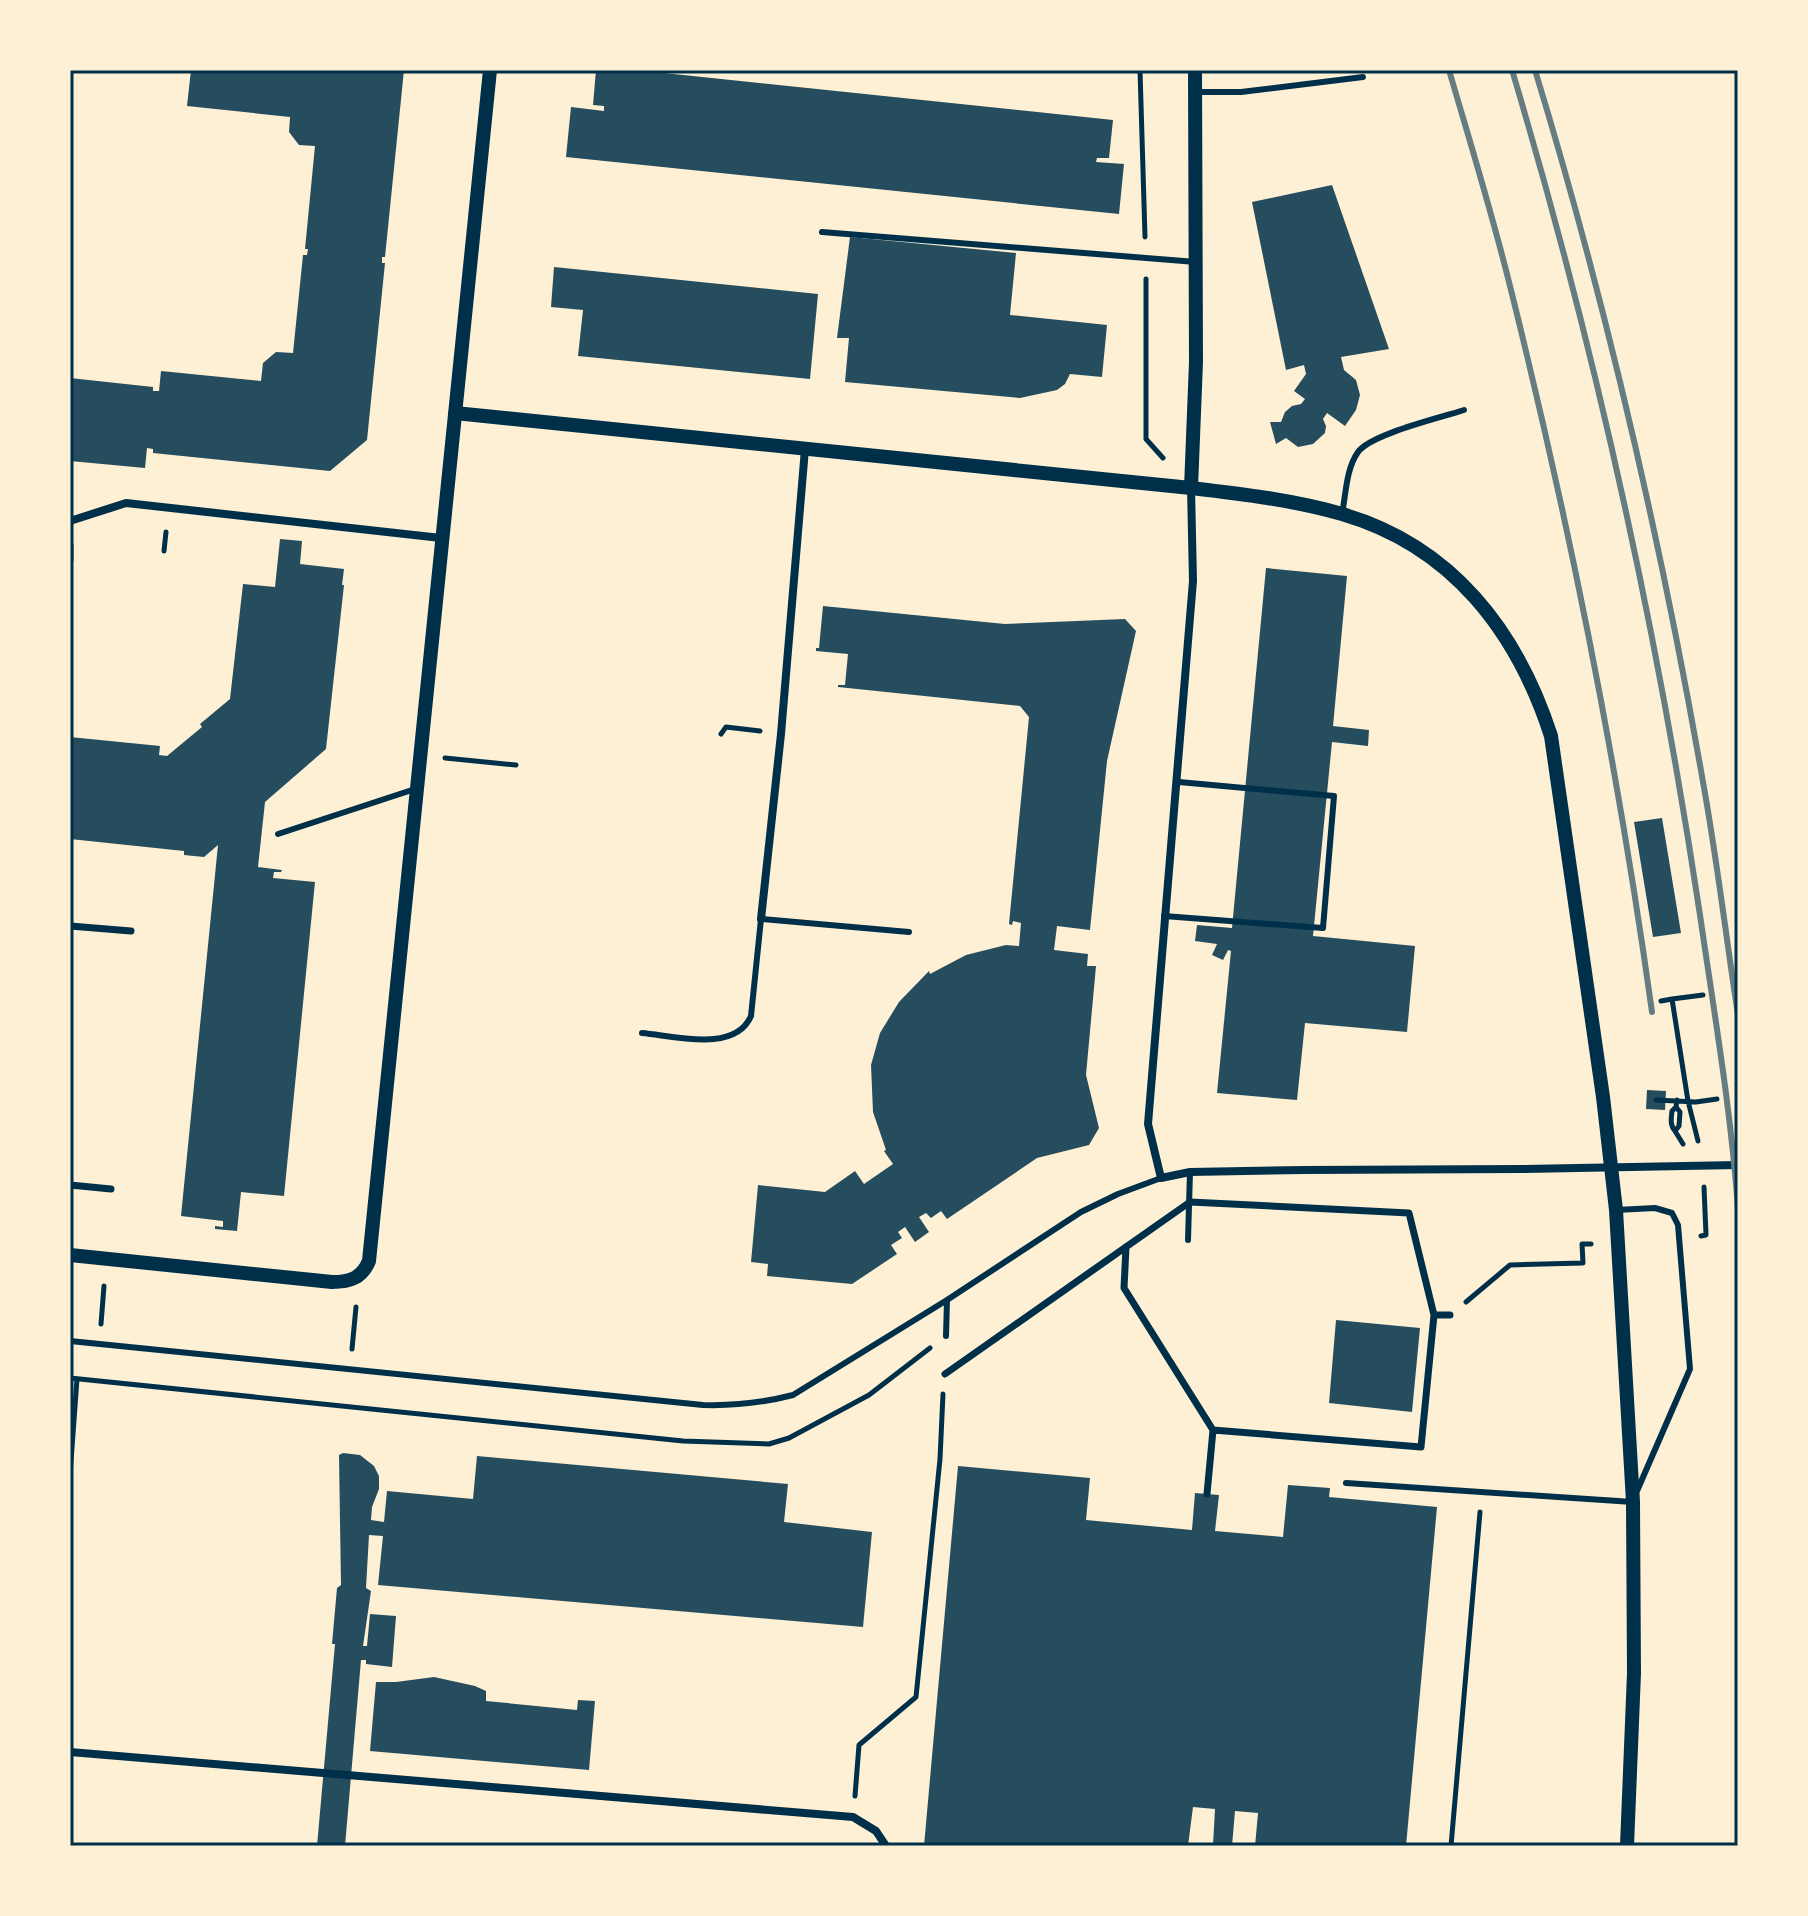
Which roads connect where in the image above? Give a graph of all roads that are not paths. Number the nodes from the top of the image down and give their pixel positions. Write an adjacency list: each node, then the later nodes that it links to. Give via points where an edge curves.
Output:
1 (490, 70): 8 (street)
2 (1195, 70): 4 (street)
3 (1363, 77): 4 (lane, via 1241,92)
4 (1195, 92): 6 (street)
5 (822, 232): 6 (lane)
6 (1196, 262): 10 (street)
7 (1464, 410): 11 (lane, via 1370,440 1351,468)
8 (455, 413): 9 (street); 13 (street)
9 (805, 449): 10 (street); 18 (street)
10 (1191, 488): 11 (street); 14 (street, via 1193,581)
11 (1342, 514): 29 (street, via 1418,548 1460,581 1501,628 1537,695 1551,736 1564,815)
12 (70, 521): 13 (street, via 126,503)
13 (441, 538): 15 (street)
14 (1176, 785): 17 (street); 17 (lane, via 1334,796 1323,928)
15 (417, 789): 16 (lane); 32 (street, via 365,1270 347,1282 332,1282)
16 (278, 834)
17 (1164, 916): 25 (street, via 1148,1124)
18 (761, 919): 21 (lane); 22 (lane, via 746,1027 723,1039)
19 (70, 926): 20 (street)
20 (131, 931)
21 (909, 932)
22 (642, 1033)
23 (1738, 1165): 24 (street)
24 (1190, 1172): 25 (street); 28 (lane)
25 (1161, 1178): 33 (lane, via 1081,1212)
26 (70, 1185): 27 (street)
27 (111, 1189)
28 (1190, 1202): 30 (lane); 31 (street); 34 (street, via 1409,1213)
29 (1616, 1210): 42 (street); 42 (lane, via 1655,1208 1672,1213 1678,1225 1690,1369)
30 (1188, 1240)
31 (1126, 1247): 38 (street); 39 (street, via 1124,1288)
32 (70, 1255)
33 (947, 1300): 36 (lane); 37 (lane, via 793,1395 737,1406)
34 (1434, 1315): 35 (street); 39 (street, via 1421,1447)
35 (1450, 1315)
36 (946, 1336)
37 (70, 1341)
38 (945, 1374)
39 (1213, 1430): 41 (street)
40 (1346, 1483): 42 (lane)
41 (1207, 1494)
42 (1633, 1502): 45 (street)
43 (70, 1752): 44 (street, via 853,1817 876,1831)
44 (886, 1846)
45 (1627, 1846)

